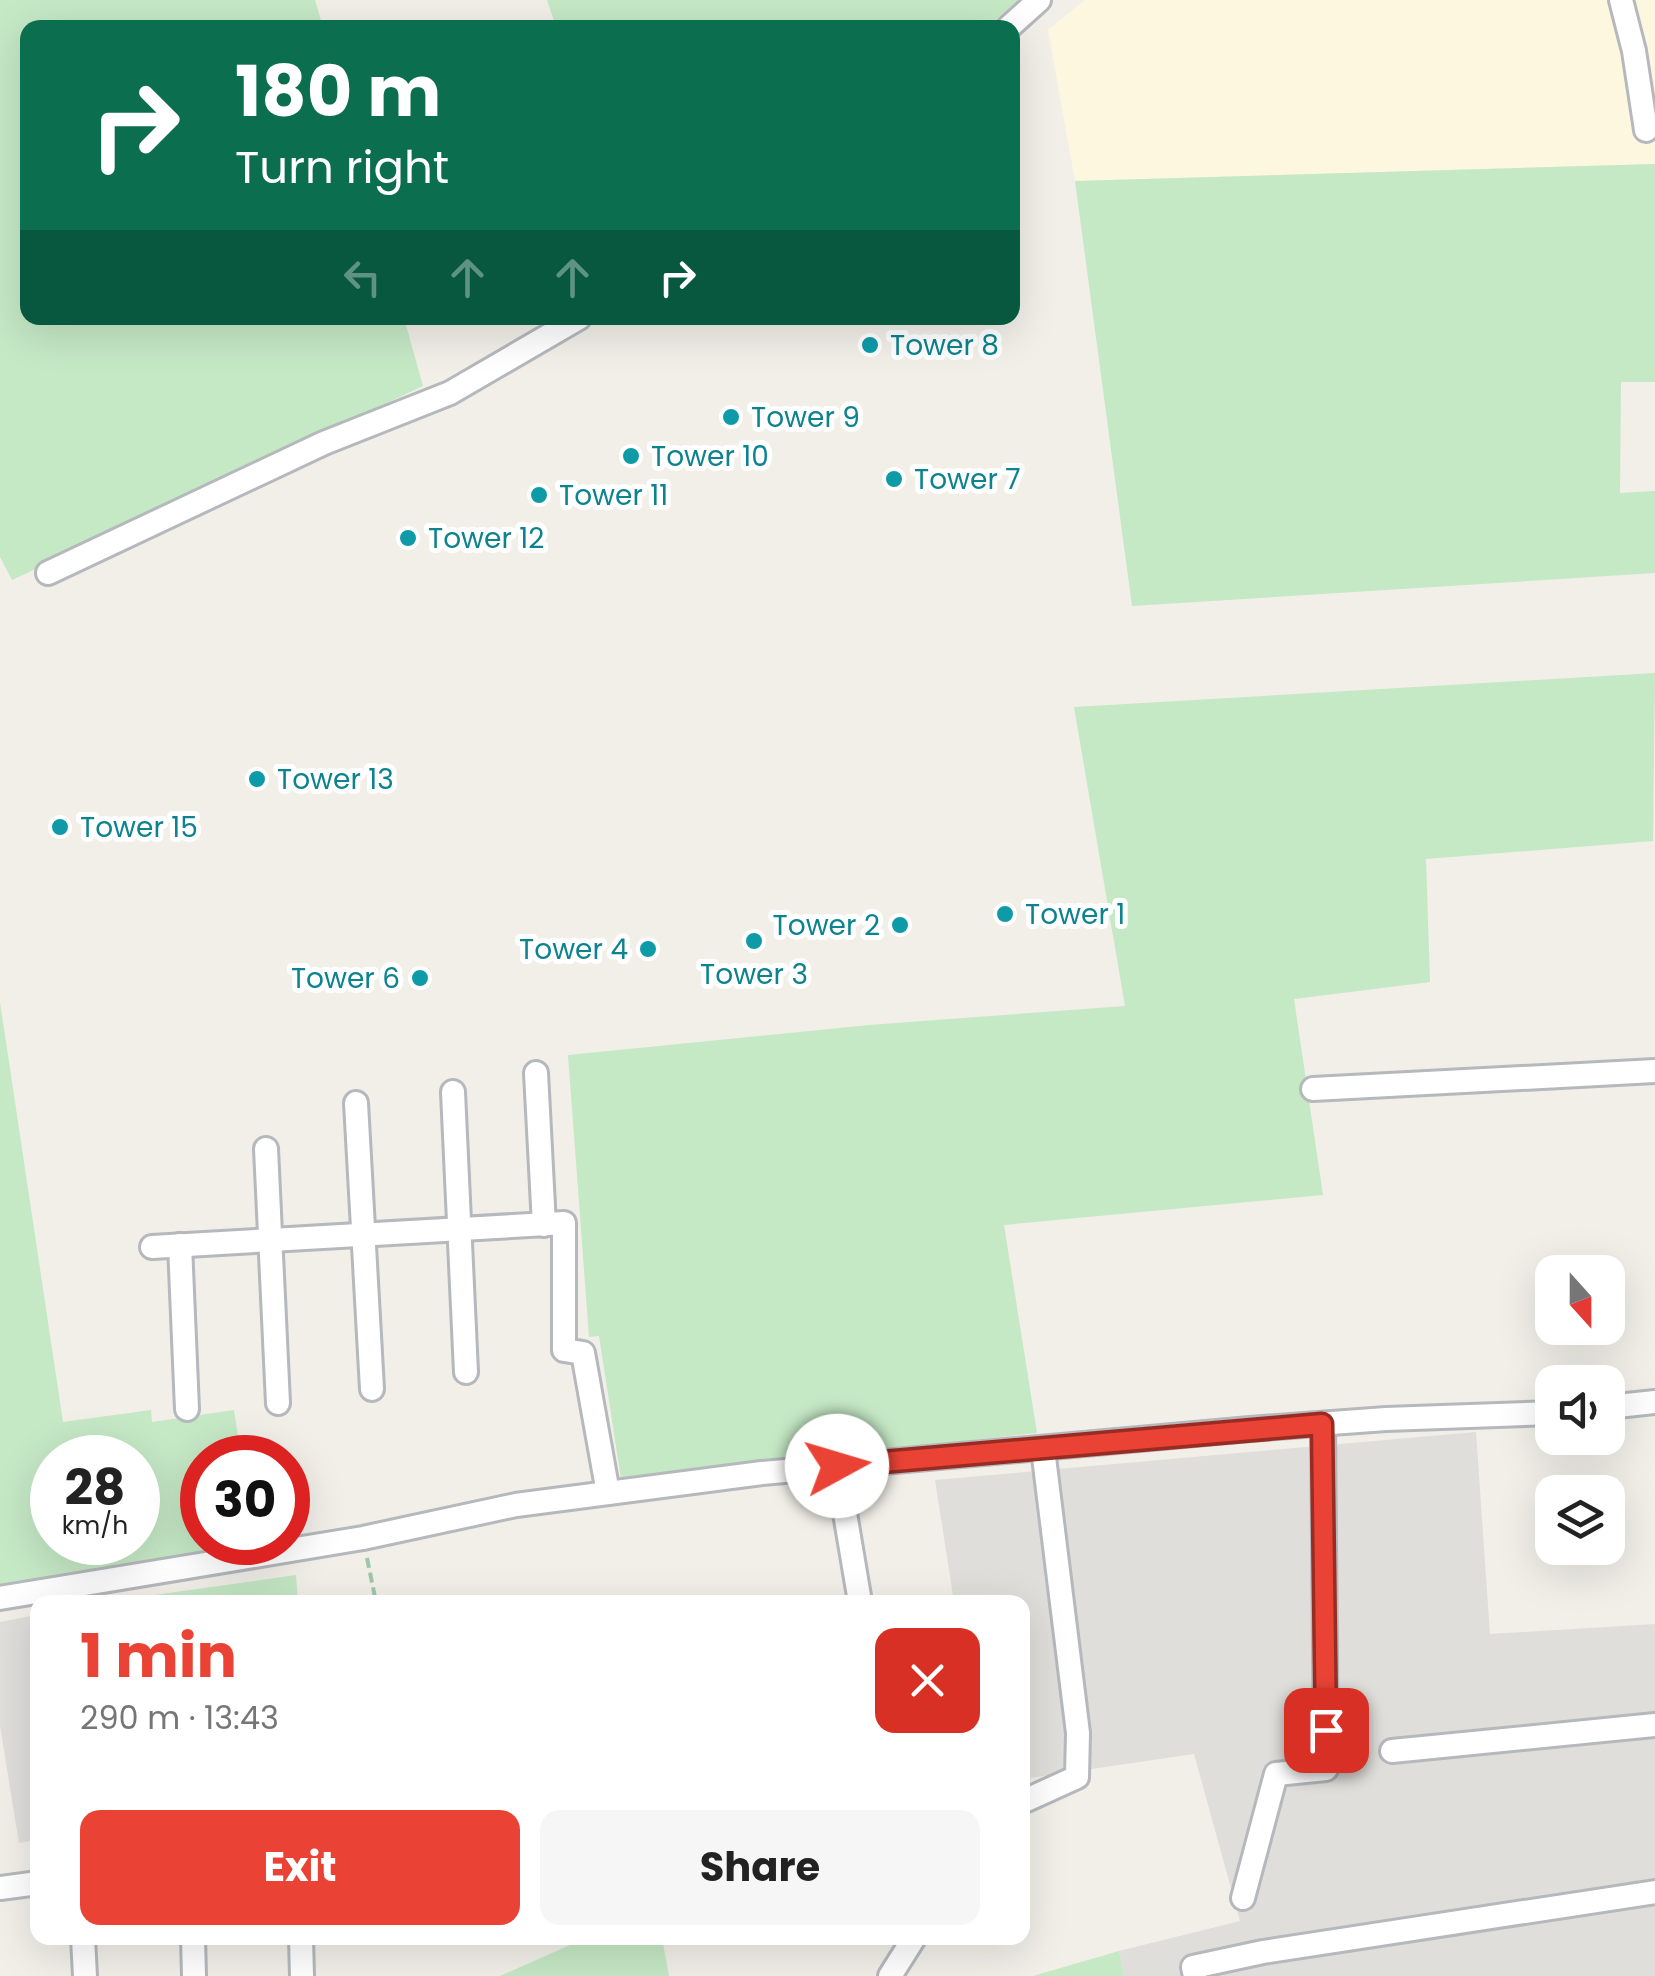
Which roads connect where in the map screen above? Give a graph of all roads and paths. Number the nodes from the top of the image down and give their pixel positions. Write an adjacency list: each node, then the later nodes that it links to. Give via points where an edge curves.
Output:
1 (1039, 0): 3 (street)
2 (1621, 0): 4 (street)
3 (1017, 20)
4 (1646, 130)
5 (567, 325): 6 (street, via 450,393)
6 (48, 572)
7 (1655, 1071): 9 (street)
8 (536, 1073): 13 (street)
9 (1313, 1090)
10 (453, 1092): 14 (street)
11 (356, 1102): 15 (street)
12 (266, 1149): 16 (street)
13 (544, 1224): 14 (street); 29 (street, via 564,1223 564,1350 584,1353)
14 (459, 1229): 15 (street); 19 (street)
15 (363, 1235): 16 (street); 20 (street)
16 (270, 1240): 17 (street); 21 (street)
17 (180, 1245): 18 (street); 24 (street)
18 (152, 1247)
19 (466, 1372)
20 (372, 1388)
21 (278, 1402)
22 (1655, 1402): 23 (street)
23 (1625, 1405)
24 (187, 1410)
25 (1535, 1414): 26 (street)
26 (1322, 1424): 27 (street); 40 (street, via 1326,1769 1276,1774)
27 (1043, 1449): 28 (street); 36 (street, via 1078,1732 1077,1777)
28 (837, 1466): 29 (street); 32 (street)
29 (608, 1493): 30 (street)
30 (363, 1538): 31 (path); 33 (street)
31 (375, 1595)
32 (859, 1595)
33 (0, 1598)
34 (1655, 1725): 35 (street)
35 (1392, 1751)
36 (1030, 1798)
37 (30, 1885): 38 (street)
38 (0, 1888)
39 (1655, 1892): 49 (street, via 1263,1952 1193,1967)
40 (1243, 1898)
41 (83, 1945): 45 (street)
42 (193, 1945): 46 (street)
43 (301, 1945): 47 (street)
44 (910, 1945): 48 (street)
45 (85, 1976)
46 (194, 1976)
47 (302, 1976)
48 (890, 1976)
49 (1195, 1976)

